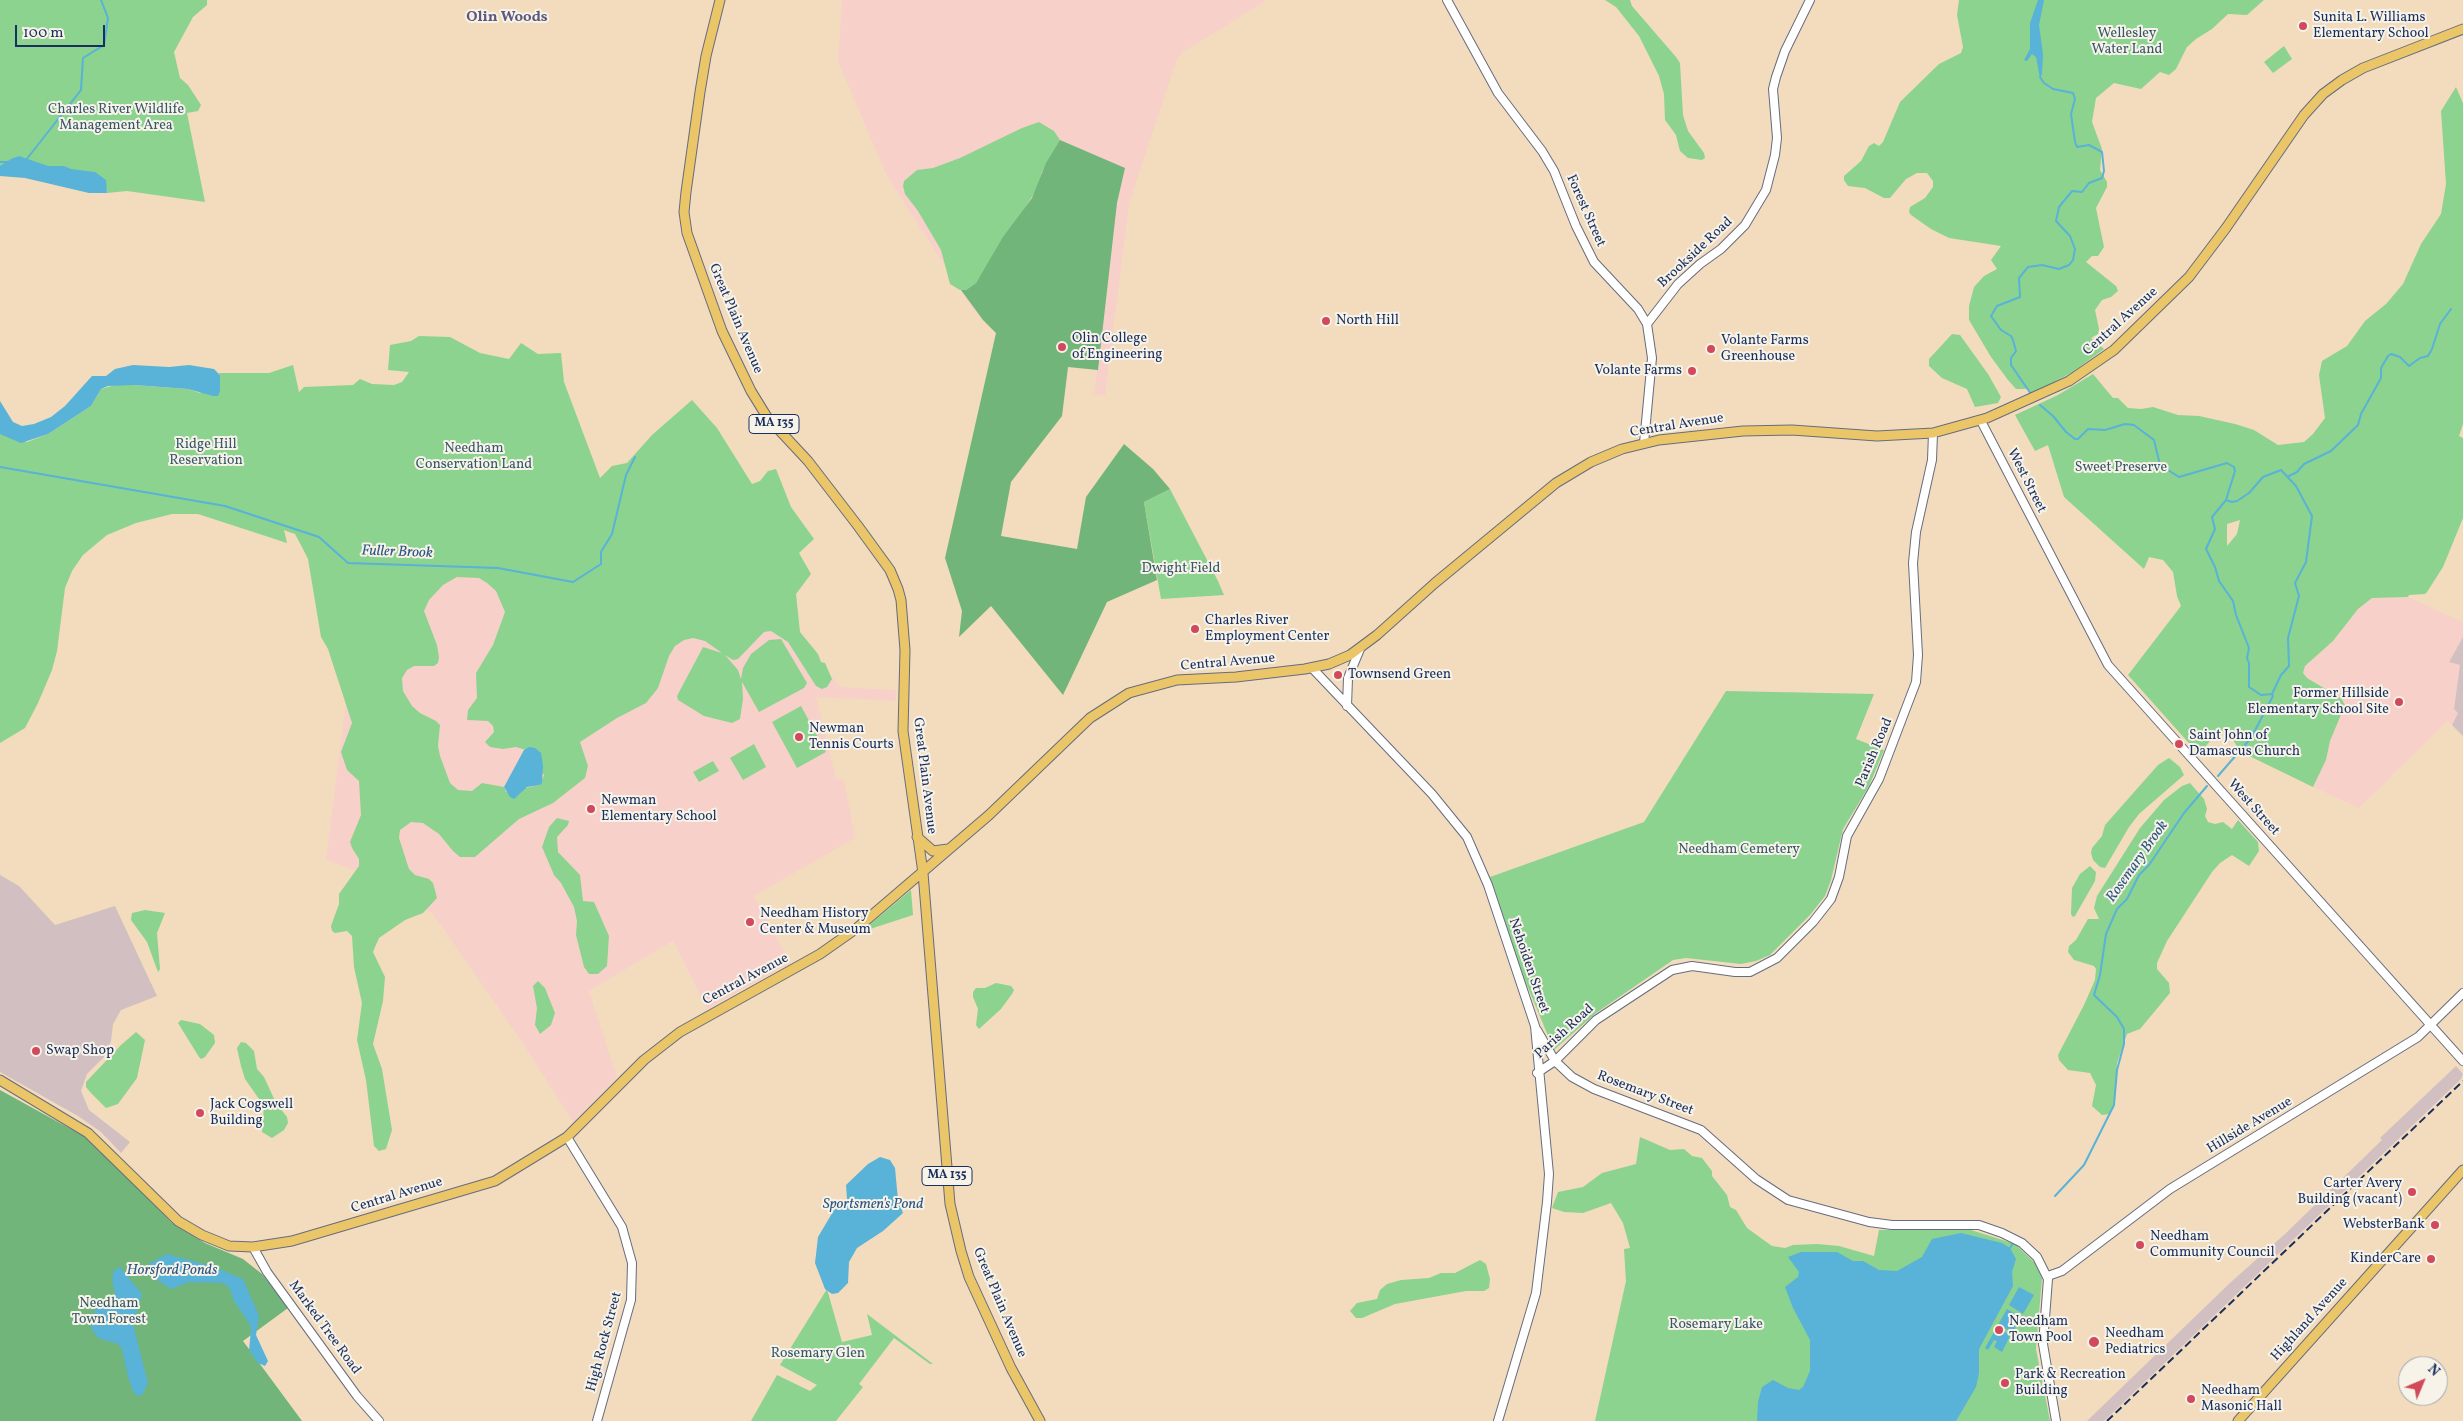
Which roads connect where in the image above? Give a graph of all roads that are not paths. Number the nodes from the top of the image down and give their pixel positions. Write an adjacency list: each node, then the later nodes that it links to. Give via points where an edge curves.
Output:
1 (720, 0): 12 (main road, Great Plain Avenue / MA 135, via 700,92 684,212 687,233 722,331 767,417 808,460 853,519 890,570 898,589 905,641 902,731)
2 (1447, 0): 5 (street, Forest Street, via 1498,93 1554,171 1594,262 1638,309)
3 (1810, 0): 5 (street, Brookside Road, via 1785,51 1773,89 1776,155 1766,190 1745,224 1721,249 1678,284)
4 (2463, 29): 6 (main road, Central Avenue, via 2363,68 2329,89 2304,115 2201,262 2135,331 2102,360 2069,381)
5 (1647, 324): 8 (street, Forest Street, via 1652,358)
6 (1981, 421): 7 (main road, Central Avenue); 17 (street, West Street, via 2108,665)
7 (1933, 432): 8 (main road, Central Avenue, via 1877,436 1755,430); 18 (street, Parish Road, via 1932,460 1916,532 1913,563 1918,655 1916,682 1879,779 1847,836 1831,899 1777,958 1750,972 1692,966 1672,970 1596,1020)
8 (1644, 443): 9 (main road, Central Avenue, via 1597,459 1556,483)
9 (1360, 649): 10 (main road, Central Avenue, via 1337,661); 11 (street, via 1349,673)
10 (1312, 668): 11 (street, Nehoiden Street); 13 (main road, Central Avenue, via 1177,680 1129,693 1090,718)
11 (1347, 706): 16 (street, Nehoiden Street, via 1432,794 1467,837 1485,877)
12 (918, 837): 13 (main road, via 931,850); 14 (main road, Great Plain Avenue / MA 135)
13 (951, 849): 14 (main road, Central Avenue)
14 (923, 873): 22 (main road, Central Avenue, via 831,948 672,1038 632,1071); 28 (main road, Great Plain Avenue / MA 135, via 950,1204 970,1277 1020,1386)
15 (2463, 993): 17 (street, Hillside Avenue)
16 (1535, 1026): 18 (street, Rosemary Street); 20 (street, Nehoiden Street)
17 (2431, 1026): 19 (street, West Street); 25 (street, Hillside Avenue, via 2170,1189 2063,1270)
18 (1555, 1061): 20 (street, Parish Road); 25 (street, Rosemary Street, via 1572,1077 1594,1089 1701,1130 1756,1179 1788,1200 1892,1225 1979,1225 2022,1243 2037,1257)
19 (2463, 1061)
20 (1537, 1073): 29 (street, Nehoiden Street, via 1548,1174 1539,1272 1531,1311)
21 (0, 1080): 24 (main road, Central Avenue, via 88,1133 166,1211 187,1226 224,1244)
22 (567, 1137): 24 (main road, Central Avenue, via 495,1181 351,1225 292,1241); 27 (street, High Rock Street, via 622,1227 632,1263 631,1300)
23 (2463, 1170): 31 (main road, Highland Avenue)
24 (253, 1247): 26 (street, Marked Tree Road, via 267,1272 357,1396)
25 (2048, 1276): 30 (street, via 2042,1344)
26 (379, 1421)
27 (596, 1421)
28 (1040, 1421)
29 (1498, 1421)
30 (2056, 1421)
31 (2238, 1421)

